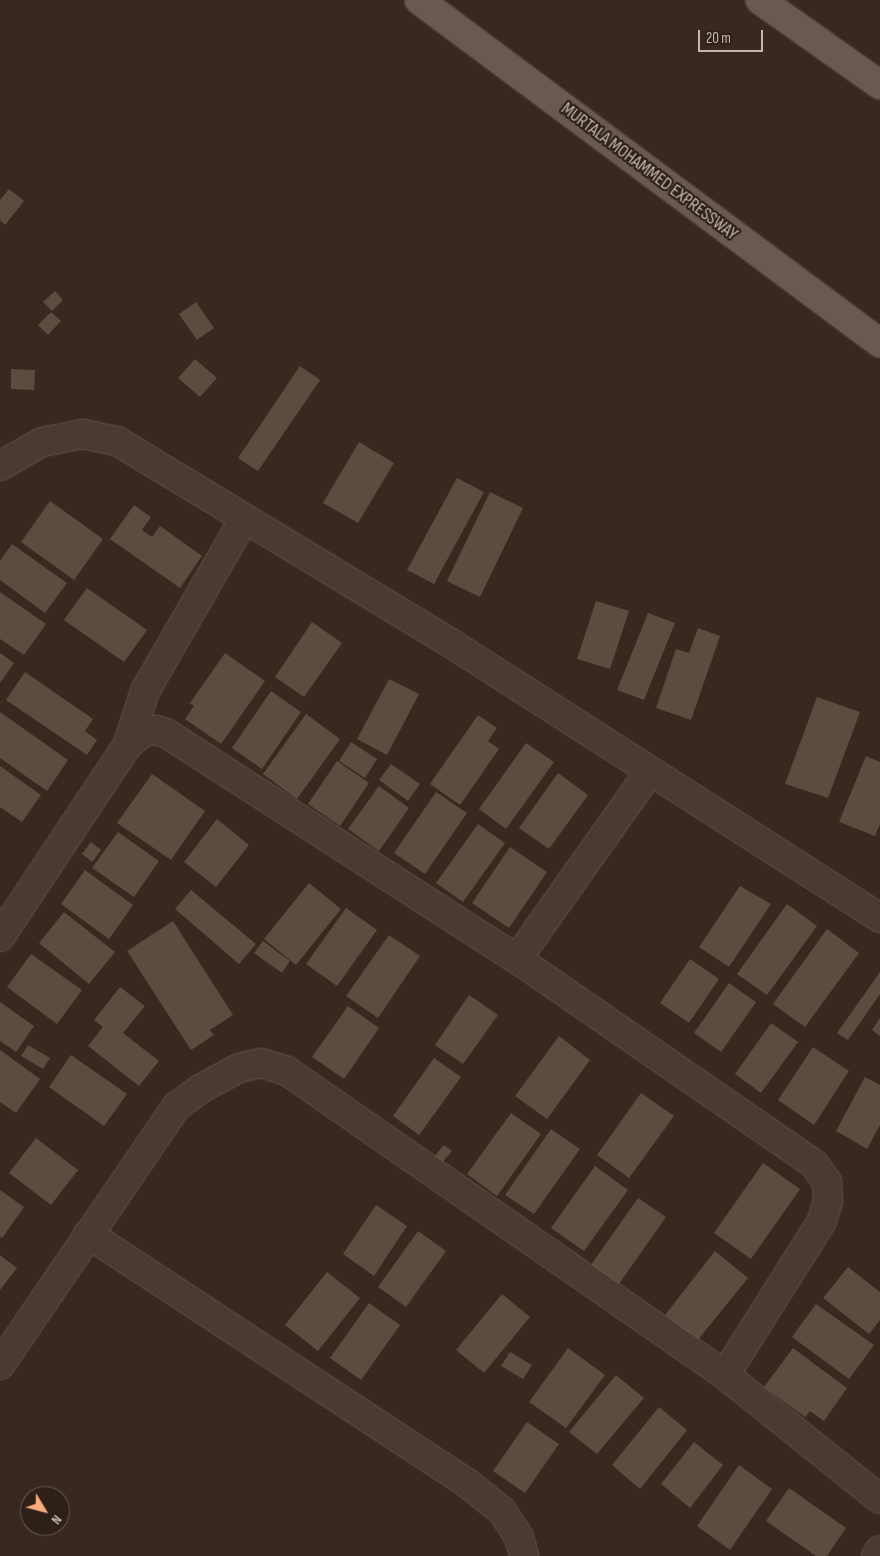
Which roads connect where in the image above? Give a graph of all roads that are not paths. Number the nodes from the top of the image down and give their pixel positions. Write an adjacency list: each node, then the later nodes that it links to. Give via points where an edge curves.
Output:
1 (419, 0): 4 (main road, MURTALA MOHAMMED EXPRESSWAY)
2 (760, 0): 3 (main road)
3 (880, 85)
4 (880, 343)
5 (0, 466): 6 (street, via 42,442 83,434 117,442)
6 (244, 519): 7 (street, via 144,691); 8 (street, via 449,642)
7 (128, 744): 10 (street); 11 (street, via 144,732 156,730 166,733)
8 (650, 771): 9 (street); 11 (street)
9 (880, 918)
10 (0, 937)
11 (517, 960): 14 (street, via 814,1164 827,1182 828,1202 822,1221)
12 (88, 1234): 13 (street); 14 (street, via 177,1106 239,1068 261,1063 287,1071 481,1209); 17 (street, via 467,1482 502,1511 519,1537)
13 (0, 1365)
14 (725, 1375): 15 (street)
15 (880, 1499)
16 (880, 1550): 18 (street)
17 (524, 1556)
18 (876, 1556)

